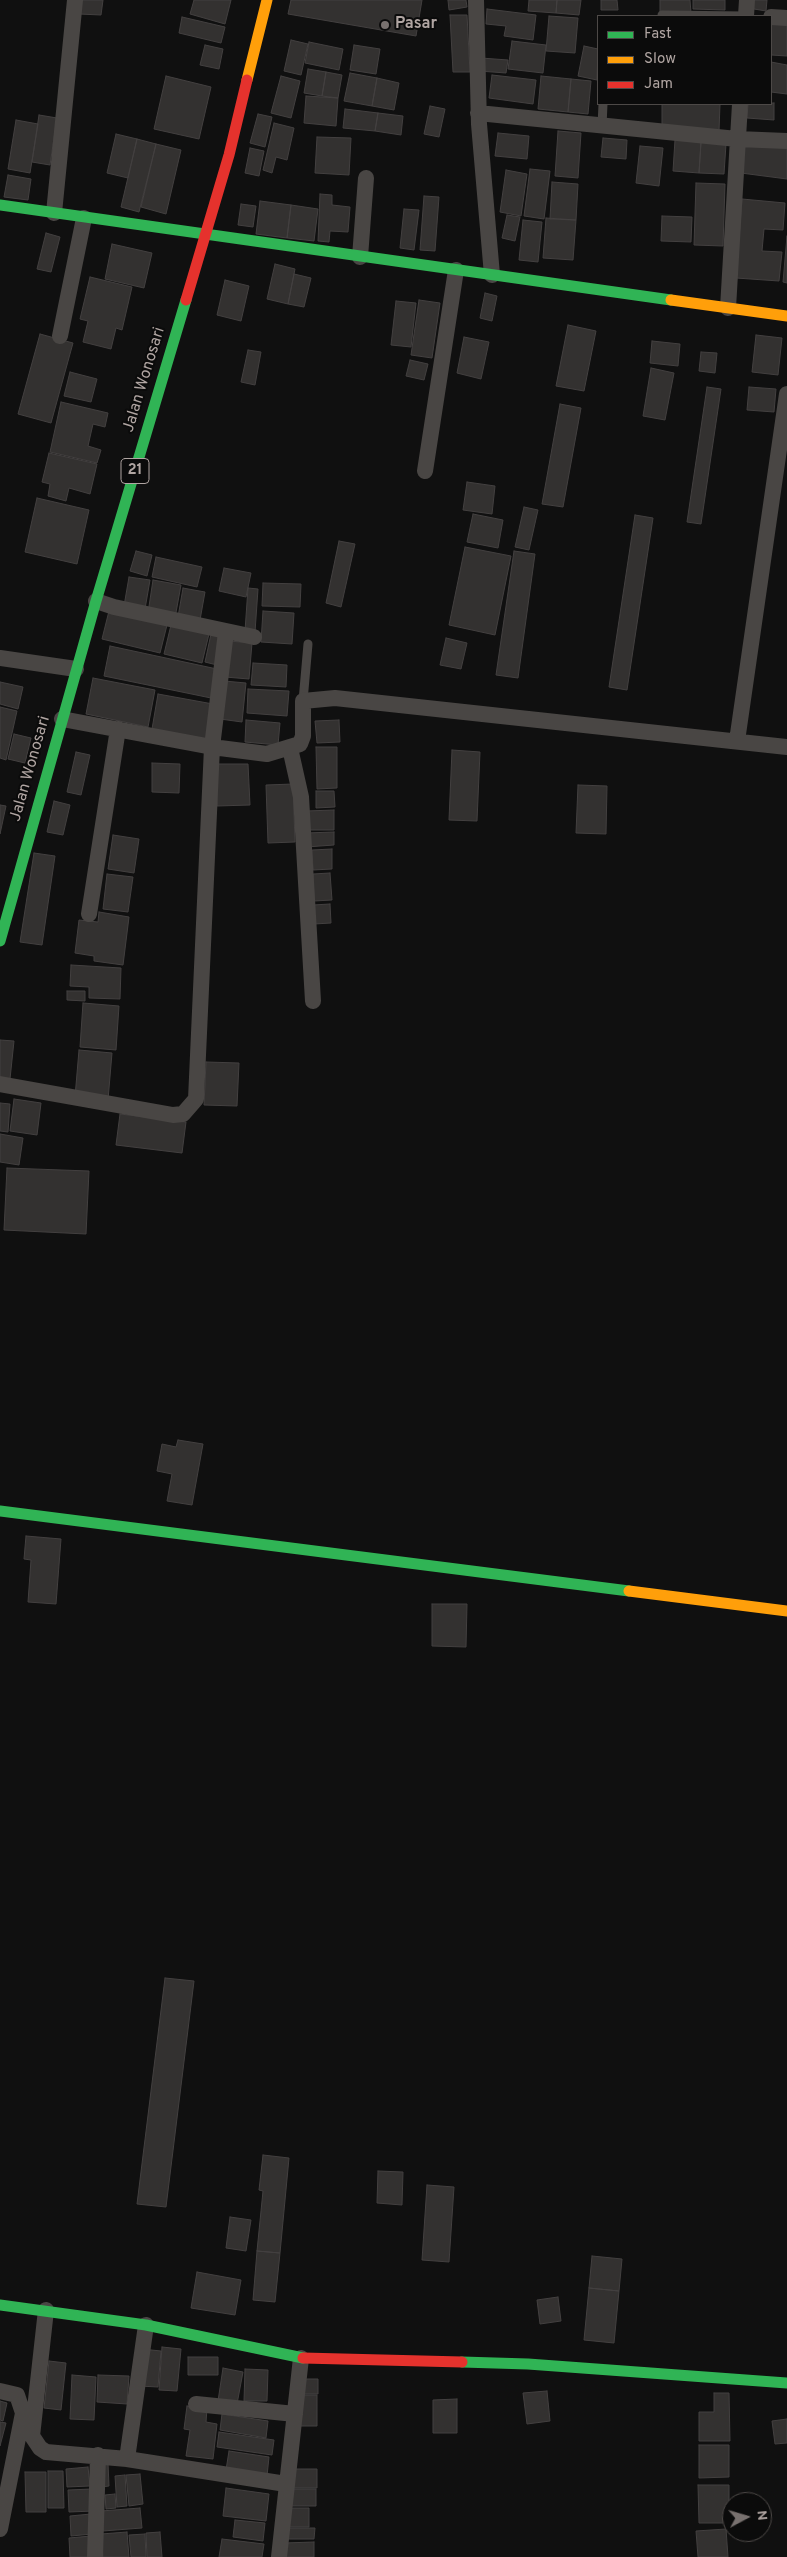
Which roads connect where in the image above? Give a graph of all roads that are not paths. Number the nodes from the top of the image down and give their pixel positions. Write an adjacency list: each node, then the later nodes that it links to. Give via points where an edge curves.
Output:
1 (75, 0): 16 (street)
2 (266, 0): 18 (main road, Jalan Wonosari / 21)
3 (476, 0): 10 (street)
4 (747, 0): 5 (street)
5 (746, 15)
6 (772, 17): 7 (street)
7 (787, 18)
8 (603, 105): 11 (lane)
9 (740, 105): 12 (street)
10 (478, 113): 11 (street); 21 (street)
11 (602, 126): 12 (street)
12 (737, 139): 13 (street); 22 (street)
13 (787, 141)
14 (366, 178): 19 (street)
15 (0, 205): 16 (main road)
16 (54, 213): 17 (main road)
17 (84, 218): 18 (main road); 24 (street)
18 (206, 236): 19 (main road); 27 (main road, Jalan Wonosari / 21)
19 (360, 257): 20 (main road)
20 (456, 270): 21 (main road); 26 (street)
21 (492, 275): 22 (main road)
22 (728, 308): 23 (main road)
23 (787, 316)
24 (60, 336)
25 (787, 394): 36 (street)
26 (425, 471)
27 (96, 601): 28 (street); 32 (main road, Jalan Wonosari / 21)
28 (226, 632): 29 (street); 38 (street)
29 (254, 637)
30 (308, 644): 33 (lane)
31 (0, 658): 32 (street)
32 (76, 669): 34 (main road, Jalan Wonosari / 21)
33 (303, 702): 36 (street, via 335,698); 39 (street, via 300,744)
34 (62, 719): 35 (street); 41 (main road, Jalan Wonosari / 21)
35 (118, 729): 38 (street); 40 (street)
36 (737, 741): 37 (street)
37 (787, 746)
38 (212, 747): 39 (street, via 267,754); 43 (street, via 196,1099 183,1114 172,1115)
39 (290, 748): 42 (street, via 301,797)
40 (89, 914)
41 (0, 942)
42 (313, 1001)
43 (0, 1084)
44 (0, 1511): 45 (main road)
45 (787, 1611)
46 (0, 2305): 47 (main road)
47 (46, 2310): 48 (main road); 54 (street, via 32,2436 46,2452)
48 (146, 2325): 49 (main road); 55 (street)
49 (301, 2358): 50 (main road, via 528,2364); 53 (street)
50 (787, 2383)
51 (0, 2390): 56 (street, via 17,2395 23,2413)
52 (196, 2404): 53 (street)
53 (295, 2414): 57 (street)
54 (98, 2455): 55 (street); 59 (street)
55 (127, 2459): 57 (street)
56 (5, 2477): 58 (street)
57 (286, 2484): 60 (street)
58 (0, 2529)
59 (95, 2557)
60 (279, 2557)

